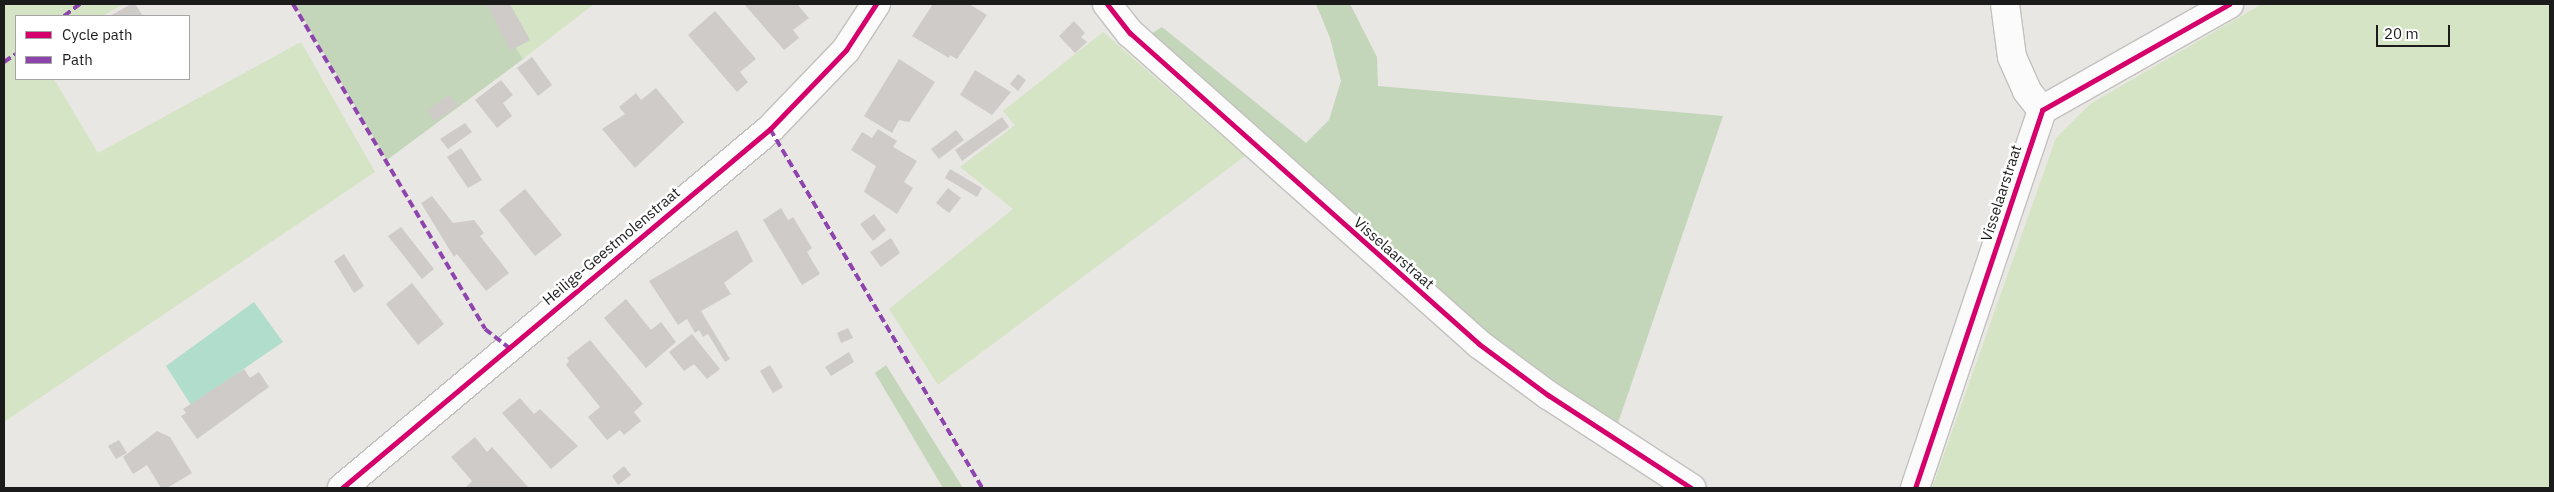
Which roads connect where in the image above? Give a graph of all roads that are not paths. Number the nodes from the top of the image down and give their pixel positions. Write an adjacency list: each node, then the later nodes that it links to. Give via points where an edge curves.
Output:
1 (876, 4): 6 (street, Heilige-Geestmolenstraat, via 846,50 770,129)
2 (1107, 4): 7 (street, Visselaarstraat, via 1130,33 1479,344 1548,395)
3 (2005, 4): 5 (street, via 2012,56 2027,91)
4 (2229, 4): 5 (street)
5 (2042, 110): 8 (street, Visselaarstraat)
6 (342, 488)
7 (1691, 488)
8 (1915, 488)

